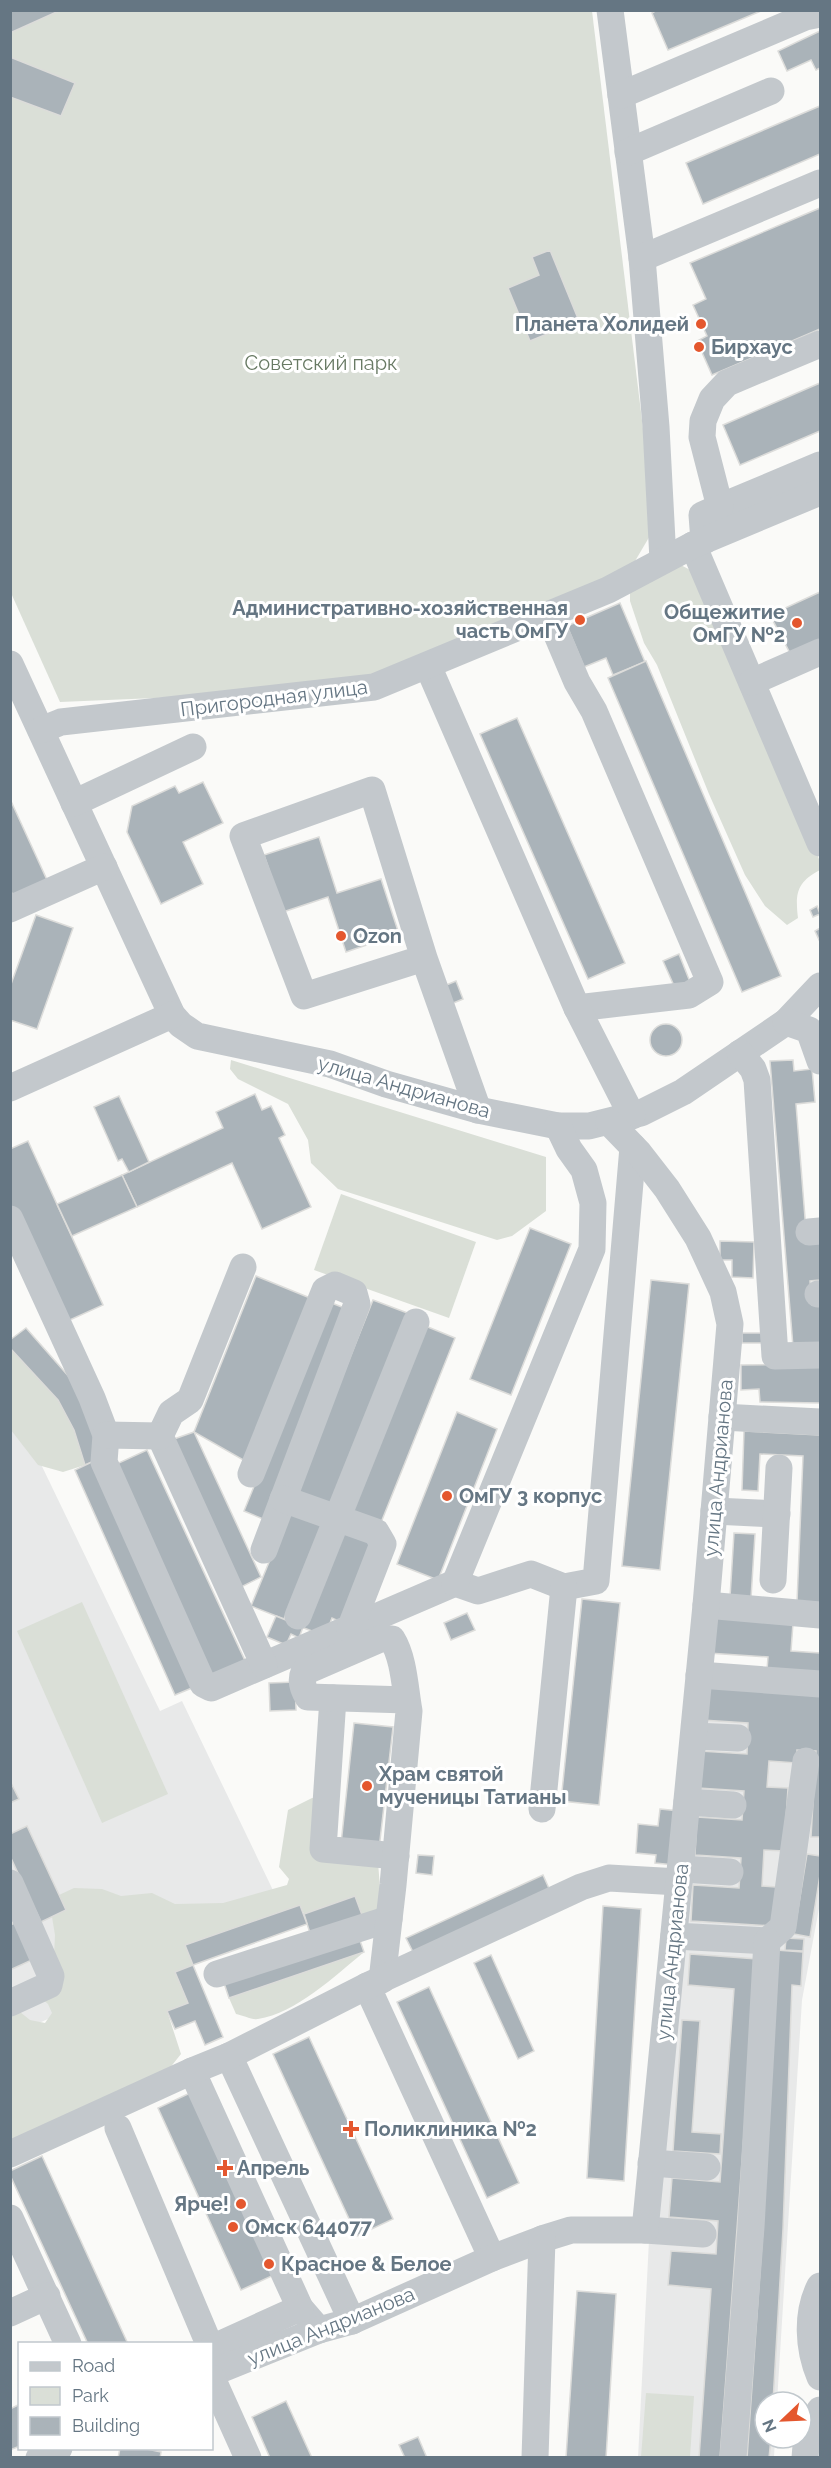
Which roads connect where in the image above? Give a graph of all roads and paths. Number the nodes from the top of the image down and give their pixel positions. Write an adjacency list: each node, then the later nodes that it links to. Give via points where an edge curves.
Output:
1 (609, 10): 4 (street)
2 (820, 14): 4 (street)
3 (771, 91): 5 (street)
4 (621, 95): 5 (street)
5 (628, 152): 7 (street)
6 (820, 183): 7 (street)
7 (642, 258): 13 (street)
8 (820, 344): 11 (street, via 727,383 712,399 702,436)
9 (820, 465): 11 (street)
10 (820, 492): 12 (street, Пригородная улица)
11 (720, 507): 12 (street, via 702,515)
12 (699, 543): 13 (street, Пригородная улица); 18 (street)
13 (663, 560): 14 (street, Пригородная улица)
14 (549, 616): 17 (street, Пригородная улица); 27 (street, via 710,982 689,995)
15 (820, 652): 18 (street)
16 (10, 664): 19 (street, улица Андрианова)
17 (428, 666): 19 (street, Пригородная улица, via 374,687 61,722); 27 (street)
18 (752, 682): 22 (street)
19 (41, 730): 21 (street, улица Андрианова)
20 (194, 747): 21 (street)
21 (74, 803): 23 (street, улица Андрианова)
22 (820, 843)
23 (104, 867): 24 (street); 28 (street, улица Андрианова)
24 (12, 912)
25 (424, 958): 25 (street, via 304,996 243,836 372,790); 33 (street)
26 (820, 986): 29 (street)
27 (577, 1008): 34 (street)
28 (172, 1015): 32 (street); 33 (street, улица Андрианова, via 197,1036 330,1064)
29 (805, 1026): 30 (street); 31 (street)
30 (740, 1053): 34 (street, via 683,1092); 40 (street, via 757,1080)
31 (820, 1061)
32 (10, 1088)
33 (478, 1110): 35 (street, улица Андрианова)
34 (620, 1119): 35 (street, улица Андрианова, via 589,1126); 36 (street, улица Андрианова, via 627,1143)
35 (558, 1126): 55 (street, via 585,1170 593,1203 592,1249)
36 (633, 1147): 41 (street, улица Андрианова, via 667,1189 698,1238 723,1292); 56 (street, via 596,1581)
37 (10, 1219): 45 (street)
38 (243, 1267): 46 (street, via 190,1400 171,1413)
39 (416, 1322): 52 (street)
40 (773, 1323): 41 (street); 42 (street, via 775,1356)
41 (730, 1324): 43 (street, улица Андрианова)
42 (820, 1356)
43 (722, 1417): 44 (street); 50 (street, улица Андрианова)
44 (820, 1422)
45 (106, 1435): 46 (street); 61 (street, via 104,1462 203,1683 211,1688)
46 (160, 1436): 61 (street)
47 (779, 1468): 51 (street)
48 (251, 1474): 49 (street, via 325,1290 335,1286 354,1293 357,1304)
49 (283, 1499): 52 (street); 53 (street)
50 (714, 1511): 51 (street); 57 (street, улица Андрианова)
51 (777, 1514): 54 (street)
52 (338, 1519): 59 (street); 60 (street, via 376,1532 383,1544)
53 (264, 1550)
54 (774, 1580)
55 (455, 1583): 56 (street, via 478,1591 531,1574); 60 (street)
56 (564, 1587): 71 (street)
57 (706, 1605): 58 (street); 62 (street, улица Андрианова)
58 (820, 1615)
59 (298, 1616)
60 (350, 1629): 61 (street)
61 (264, 1665)
62 (699, 1675): 63 (street); 66 (street, улица Андрианова)
63 (820, 1684)
64 (333, 1698): 65 (street); 65 (street, via 308,1697 303,1688 304,1672 380,1639 392,1639); 72 (street, via 323,1849)
65 (407, 1700): 72 (street)
66 (694, 1736): 67 (street); 69 (street, улица Андрианова)
67 (738, 1738)
68 (806, 1761): 79 (street, via 783,1928)
69 (687, 1802): 70 (street); 74 (street, улица Андрианова)
70 (733, 1805)
71 (542, 1809)
72 (396, 1856): 77 (street)
73 (730, 1872): 74 (street)
74 (680, 1876): 78 (street, улица Андрианова); 81 (street, via 598,1880)
75 (10, 1883): 76 (street)
76 (16, 1911): 82 (street, via 51,1976 49,1985)
77 (389, 1919): 80 (street); 81 (street)
78 (674, 1936): 79 (street); 87 (street, улица Андрианова)
79 (767, 1941): 109 (street)
80 (217, 1974)
81 (375, 1983): 83 (street); 93 (street)
82 (10, 2003)
83 (229, 2056): 84 (street); 98 (street)
84 (192, 2071): 86 (street); 96 (street)
85 (118, 2128): 101 (street)
86 (10, 2154)
87 (651, 2163): 88 (street); 90 (street, улица Андрианова)
88 (707, 2167)
89 (10, 2218): 95 (street)
90 (645, 2230): 91 (street); 92 (street, улица Андрианова, via 571,2230)
91 (703, 2234)
92 (543, 2239): 93 (street, улица Андрианова); 108 (street)
93 (492, 2258): 98 (street, улица Андрианова)
94 (820, 2286): 103 (street, via 813,2300 810,2343)
95 (46, 2296): 97 (street); 100 (street)
96 (300, 2308): 99 (street); 102 (street)
97 (10, 2313)
98 (352, 2321): 99 (street, улица Андрианова)
99 (319, 2330): 102 (street, улица Андрианова)
100 (68, 2342)
101 (208, 2342)
102 (213, 2364): 107 (street)
103 (820, 2377)
104 (820, 2410): 110 (street, via 807,2433)
105 (55, 2450): 106 (street)
106 (39, 2457)
107 (248, 2457)
108 (535, 2457)
109 (733, 2457)
110 (805, 2457)

